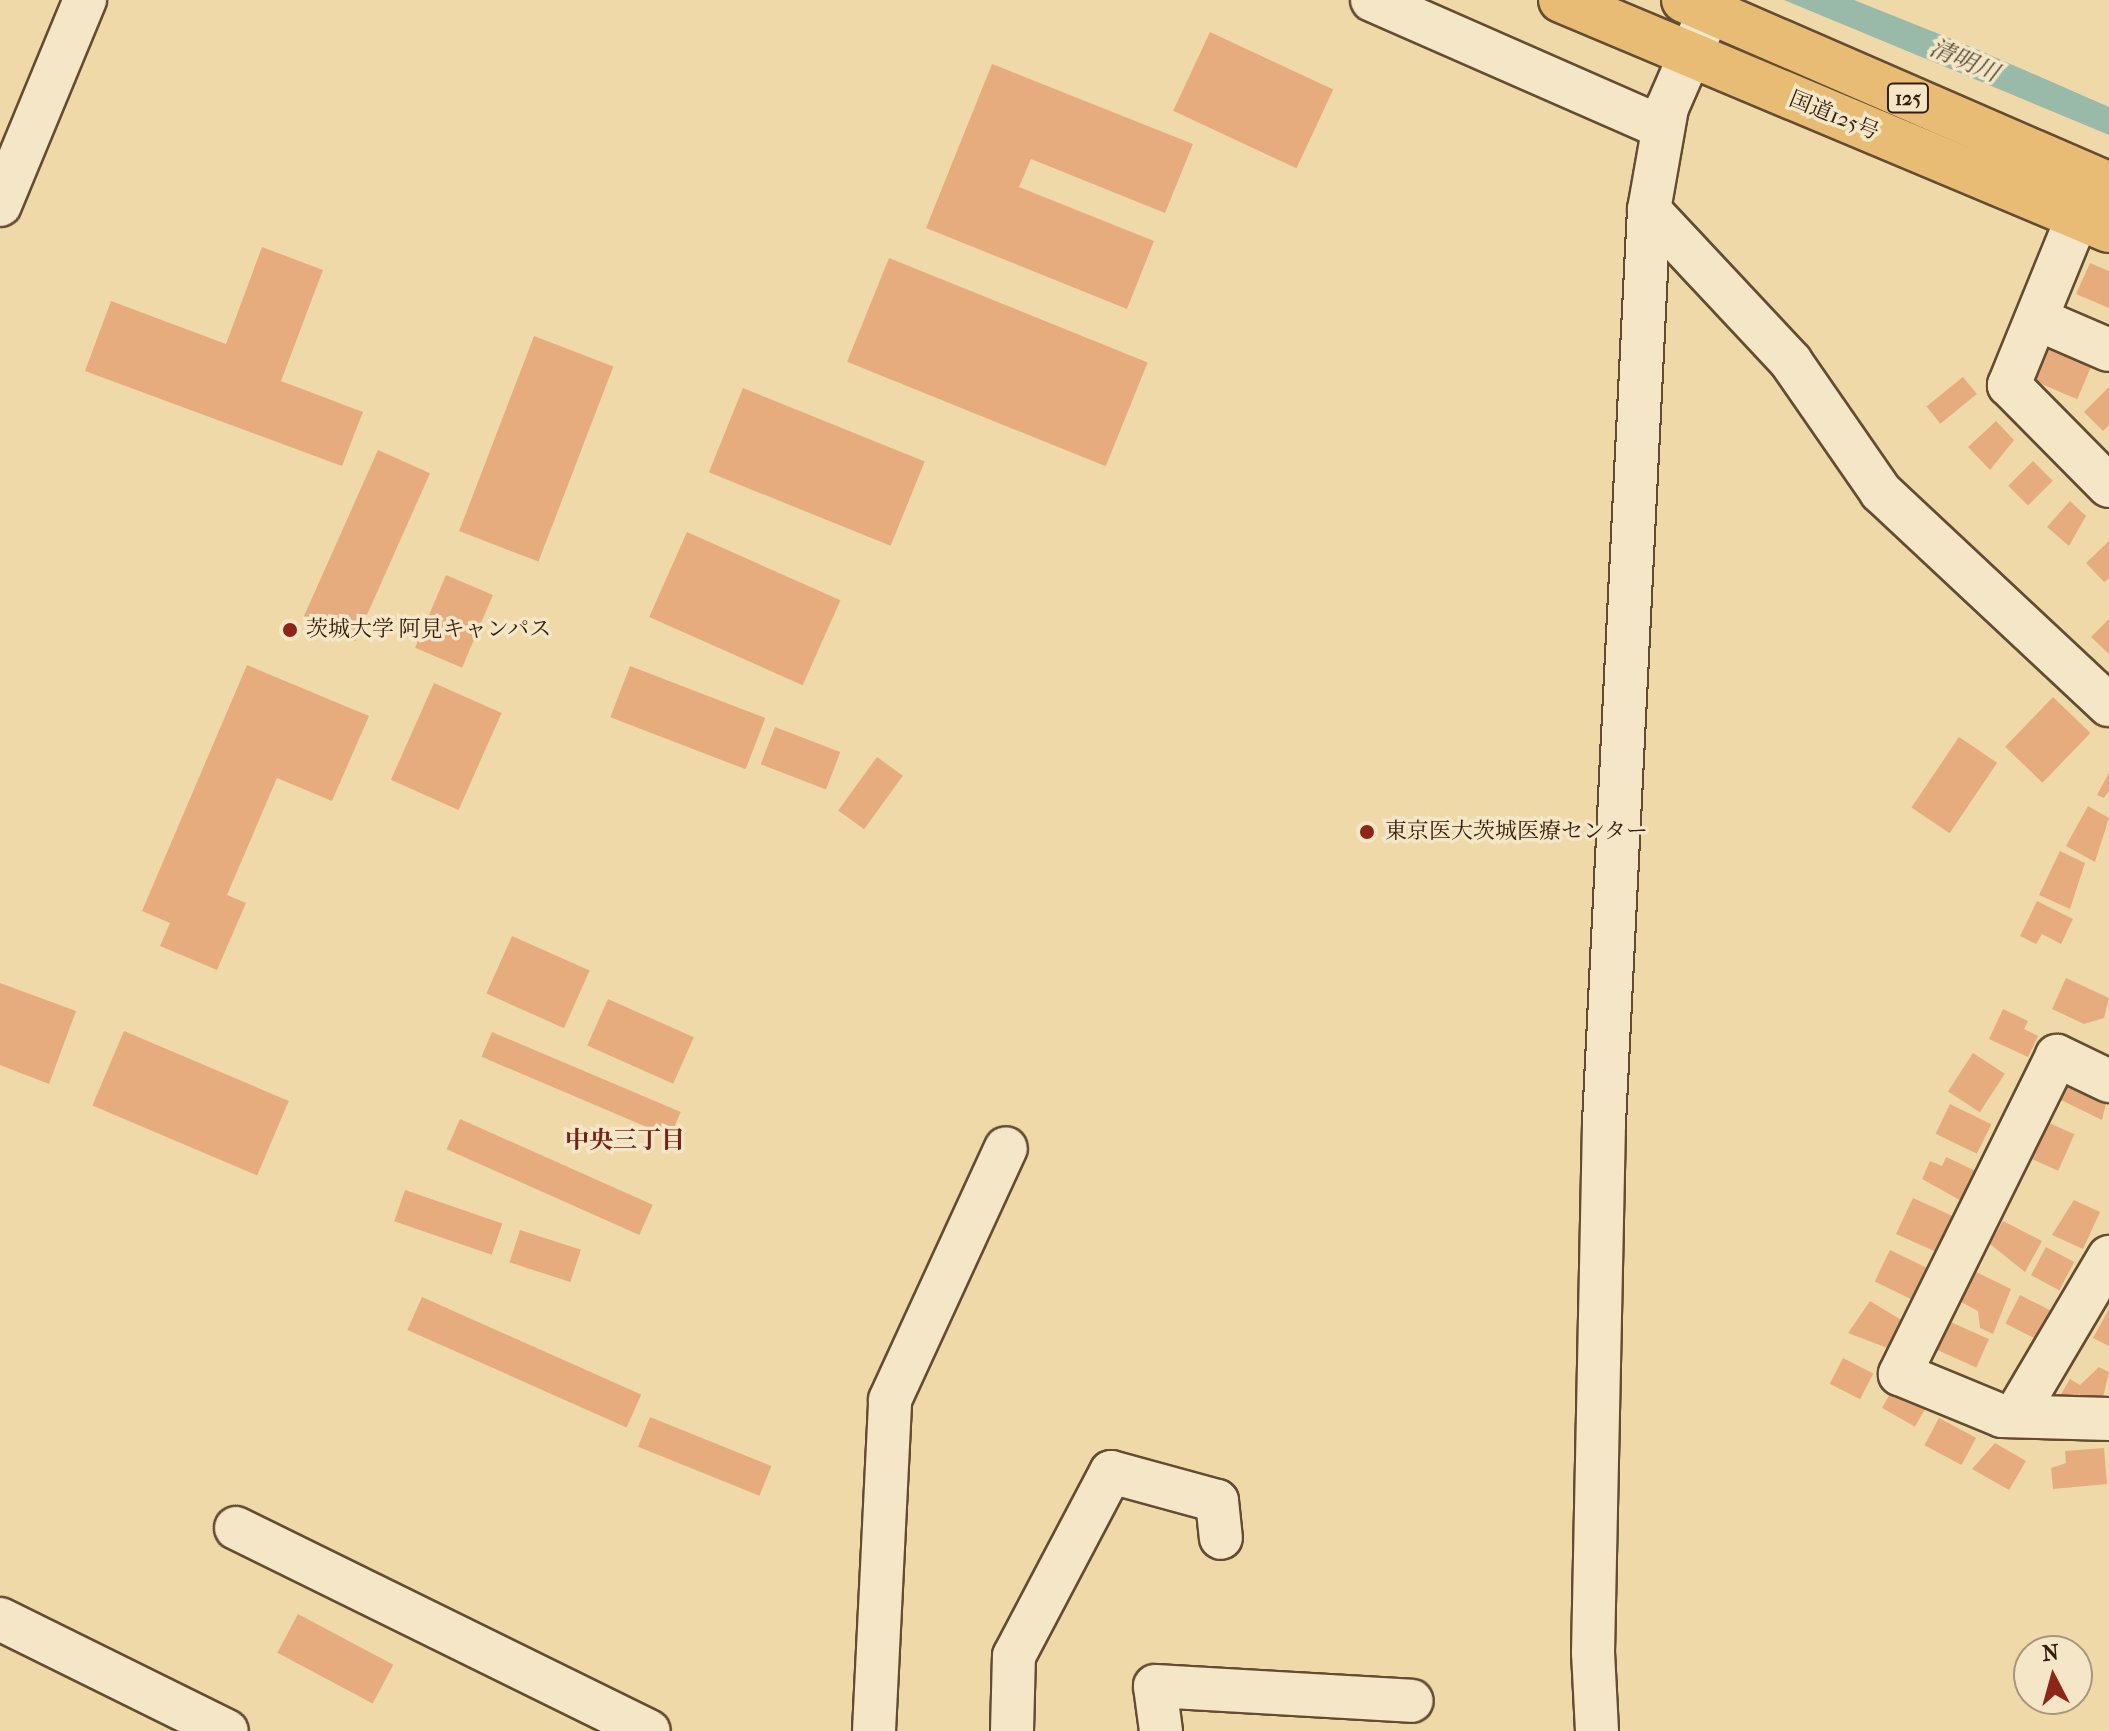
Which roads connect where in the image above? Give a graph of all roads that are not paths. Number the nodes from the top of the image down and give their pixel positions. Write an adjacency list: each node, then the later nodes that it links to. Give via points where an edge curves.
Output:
1 (85, 0): 8 (street)
2 (1372, 0): 6 (street)
3 (1561, 0): 5 (highway, 国道125号 / 125)
4 (1702, 3): 5 (street); 7 (highway, 国道125号 / 125)
5 (1688, 56): 6 (street); 10 (highway, 国道125号 / 125)
6 (1662, 127): 9 (street)
7 (2109, 185)
8 (0, 205)
9 (1649, 210): 14 (street, via 1791,362 1881,492); 29 (street, via 1604,1123 1593,1653)
10 (2093, 223): 11 (street)
11 (2037, 319): 12 (street); 13 (street, via 2009,385)
12 (2109, 350)
13 (2109, 486)
14 (2109, 704)
15 (2109, 1081): 18 (street, via 2057,1056 1900,1374 1967,1407)
16 (1006, 1148): 26 (street, via 890,1400)
17 (2109, 1257): 18 (street)
18 (2015, 1416): 19 (street)
19 (2109, 1419)
20 (236, 1528): 25 (street)
21 (1221, 1538): 27 (street, via 1217,1501 1111,1472 1014,1656)
22 (0, 1619): 24 (street)
23 (1412, 1701): 28 (street, via 1155,1686)
24 (227, 1731)
25 (649, 1731)
26 (874, 1731)
27 (1012, 1731)
28 (1161, 1731)
29 (1597, 1731)

